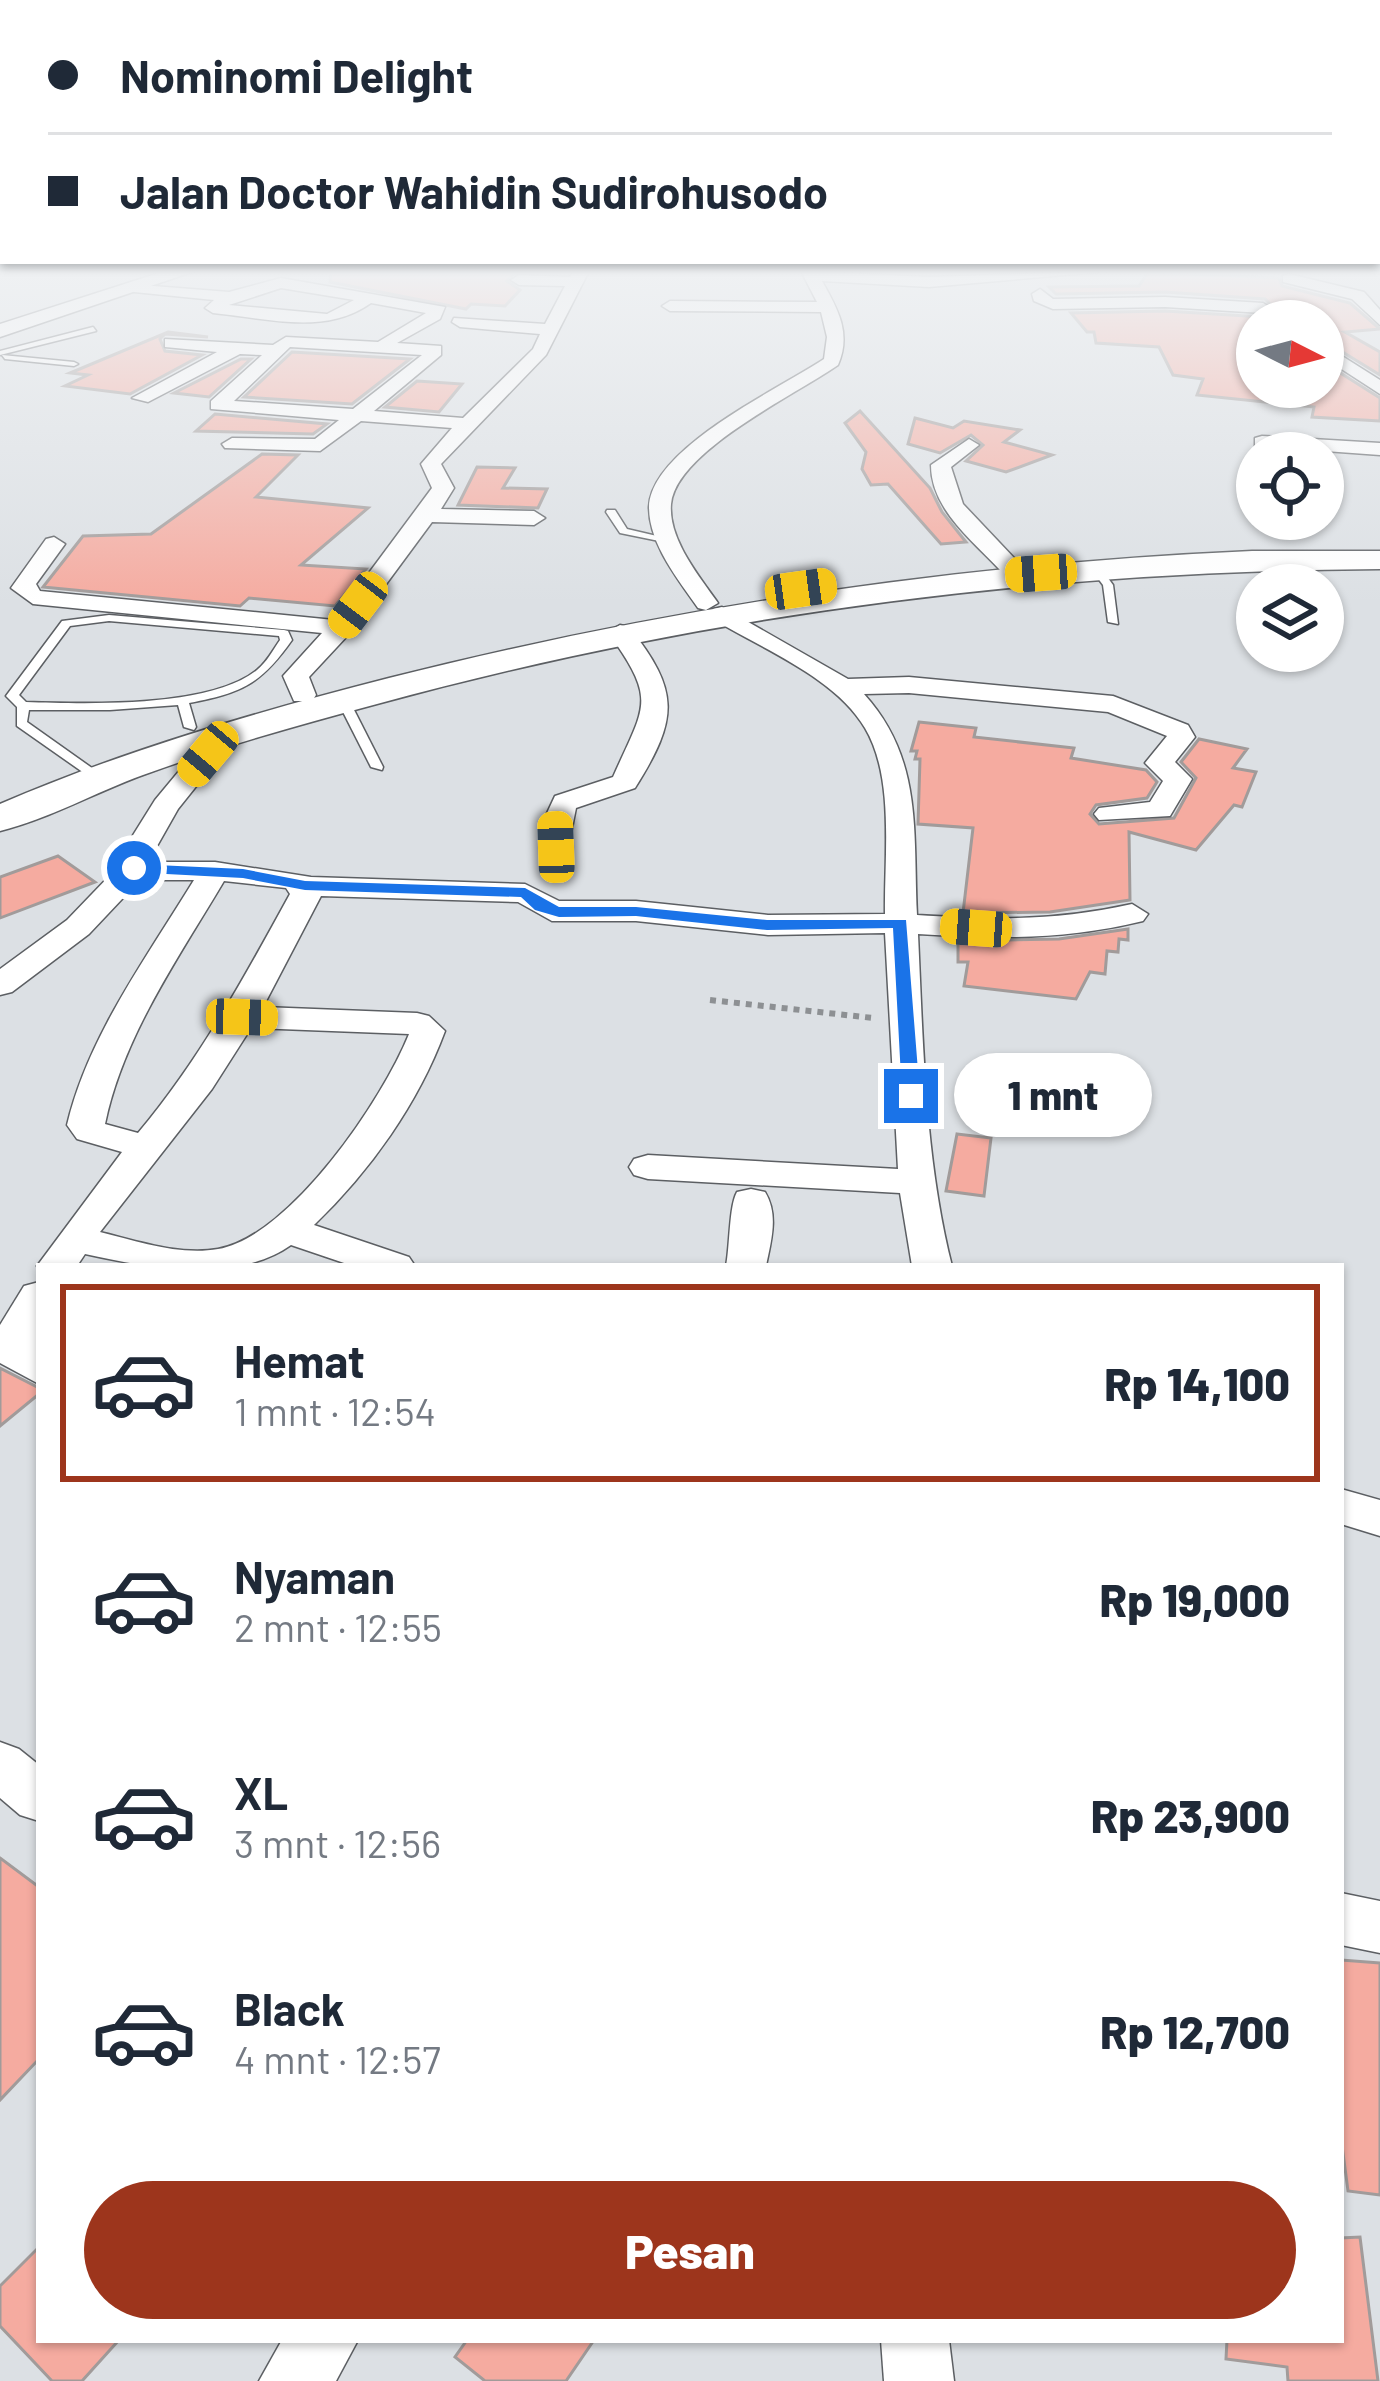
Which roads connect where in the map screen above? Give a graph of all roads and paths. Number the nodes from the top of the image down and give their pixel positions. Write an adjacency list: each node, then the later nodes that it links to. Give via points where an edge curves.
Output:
1 (165, 382): 6 (street, via 133,397)
2 (230, 382): 6 (street)
3 (395, 382): 7 (street)
4 (511, 382): 8 (street)
5 (800, 382): 16 (street, via 687,458 665,482 659,505)
6 (199, 404): 7 (street)
7 (358, 412): 8 (street); 9 (street, via 320,445)
8 (471, 424): 14 (street, via 431,464 442,488)
9 (232, 444)
10 (969, 445): 22 (street, via 941,465 940,478)
11 (1344, 446): 12 (street)
12 (1380, 448)
13 (611, 512): 16 (lane, via 624,531)
14 (424, 515): 15 (street); 28 (street)
15 (534, 518)
16 (669, 540): 25 (street)
17 (54, 544): 28 (street, via 22,588 33,597)
18 (1380, 550): 19 (main road)
19 (1248, 555): 20 (main road); 21 (main road)
20 (1155, 558): 22 (main road); 23 (main road)
21 (1380, 560)
22 (1008, 565): 24 (main road)
23 (1096, 569): 24 (main road); 26 (lane, via 1108,585)
24 (897, 582): 25 (main road)
25 (714, 609): 27 (main road); 29 (street)
26 (1114, 622)
27 (631, 625): 30 (main road); 39 (street, via 660,695 625,782 566,800 555,819)
28 (341, 628): 31 (street, via 296,676)
29 (843, 687): 37 (street, via 909,685 1113,704 1182,734 1159,763 1178,779 1160,810); 44 (street, via 879,727 896,780)
30 (363, 690): 31 (main road); 33 (main road); 34 (lane)
31 (303, 694): 33 (main road)
32 (23, 706): 33 (lane); 33 (lane, via 12,696 66,622 284,633 262,673); 35 (lane, via 21,723)
33 (191, 723): 35 (main road); 40 (street, via 208,754 139,842)
34 (377, 767)
35 (83, 768): 36 (main road); 38 (main road)
36 (0, 792)
37 (1109, 814)
38 (0, 819)
39 (556, 847)
40 (134, 868): 41 (street); 45 (street, via 77,928)
41 (215, 871): 42 (street); 49 (street, via 89,1103 90,1131)
42 (305, 886): 44 (street, via 525,893 559,912 767,925); 47 (street)
43 (1132, 914): 44 (street, via 1014,931)
44 (900, 923): 48 (street)
45 (0, 985)
46 (710, 1000): 48 (path)
47 (242, 1017): 49 (street); 53 (street, via 416,1023 428,1031 367,1142)
48 (906, 1022): 51 (street)
49 (143, 1146): 54 (street)
50 (648, 1167): 51 (street)
51 (920, 1182): 57 (street)
52 (751, 1201): 56 (street)
53 (287, 1230): 54 (street, via 242,1258 209,1262); 55 (street)
54 (65, 1252)
55 (386, 1263)
56 (747, 1263)
57 (932, 1263)
58 (36, 1300): 59 (street, via 19,1329)
59 (17, 1355)
60 (1344, 1507): 61 (street)
61 (1380, 1518)
62 (0, 1765): 63 (street)
63 (36, 1795)
64 (1344, 1919): 65 (street)
65 (1380, 1927)
66 (322, 2343): 68 (street)
67 (915, 2343): 69 (street)
68 (294, 2381)
69 (919, 2381)

